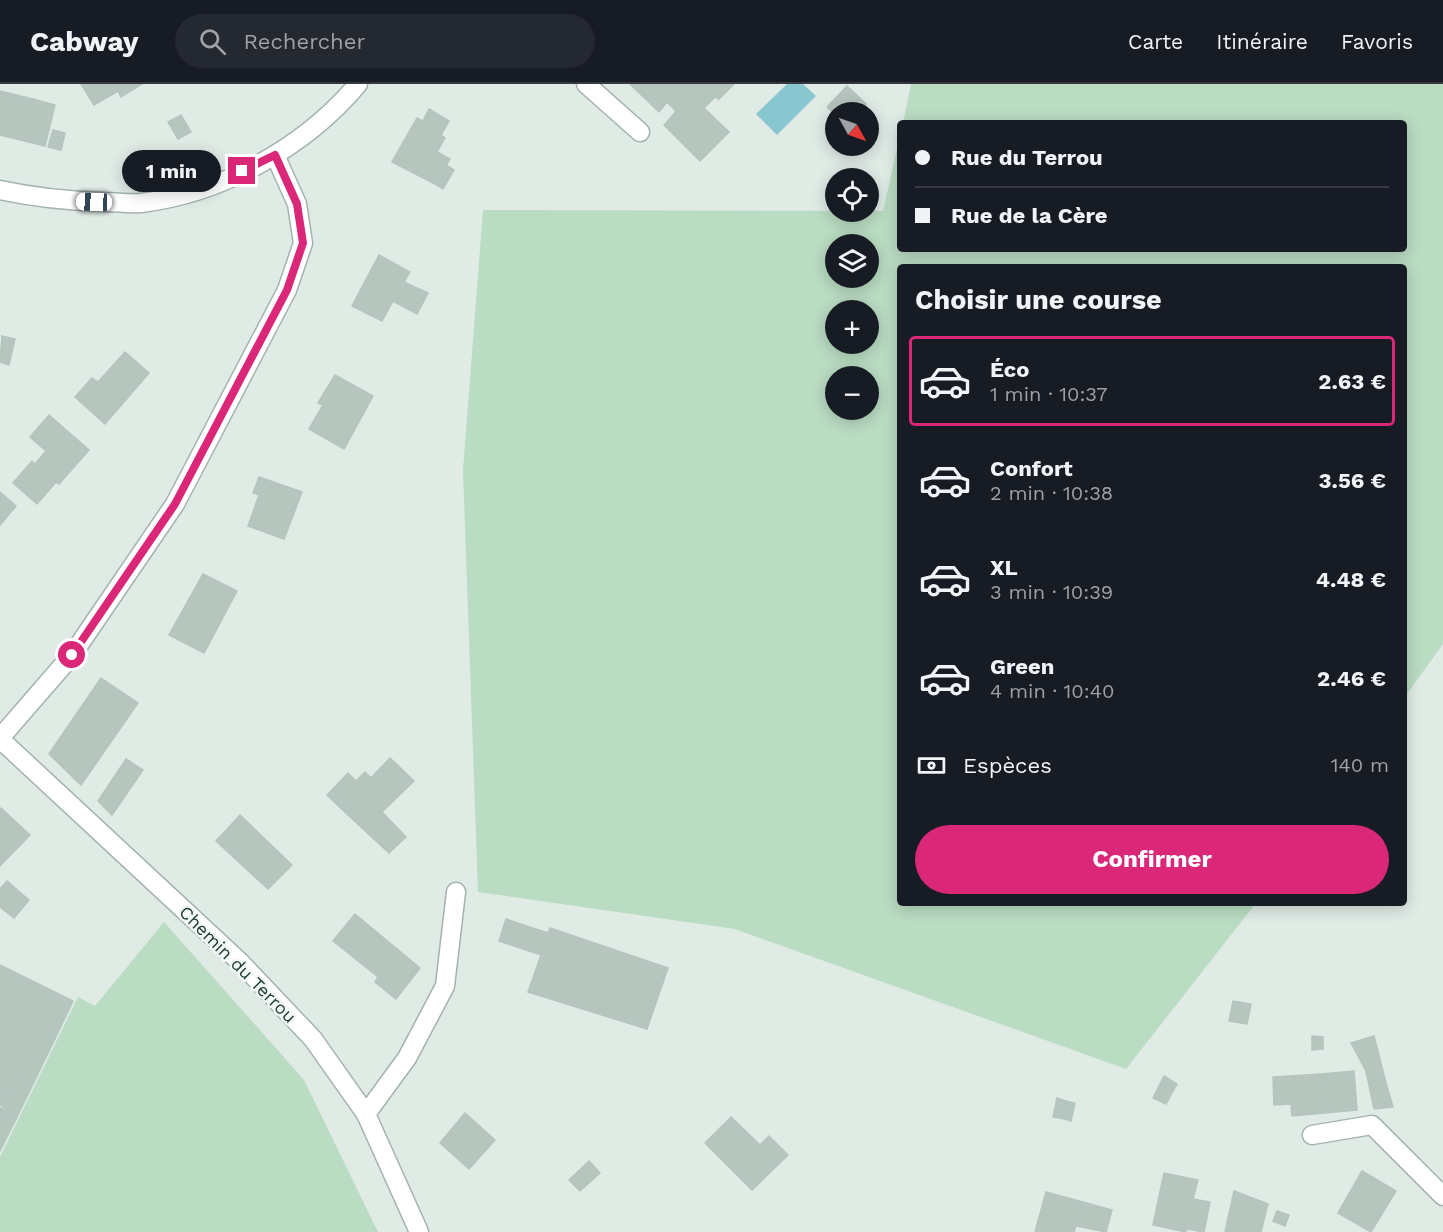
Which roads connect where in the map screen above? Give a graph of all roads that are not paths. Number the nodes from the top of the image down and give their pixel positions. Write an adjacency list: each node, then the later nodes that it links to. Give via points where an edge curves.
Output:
1 (358, 84): 4 (street, via 321,122)
2 (586, 84): 3 (street)
3 (640, 132)
4 (275, 155): 5 (street, via 209,188 140,203 47,200); 6 (street, via 297,204 303,243 287,290 175,504 72,655)
5 (0, 190)
6 (0, 738): 8 (street, Chemin du Terrou, via 240,962 313,1039)
7 (456, 892): 8 (street, via 445,986 406,1058)
8 (366, 1114): 11 (street, Chemin du Terrou)
9 (1312, 1135): 10 (street, via 1372,1125)
10 (1443, 1196)
11 (419, 1232)

